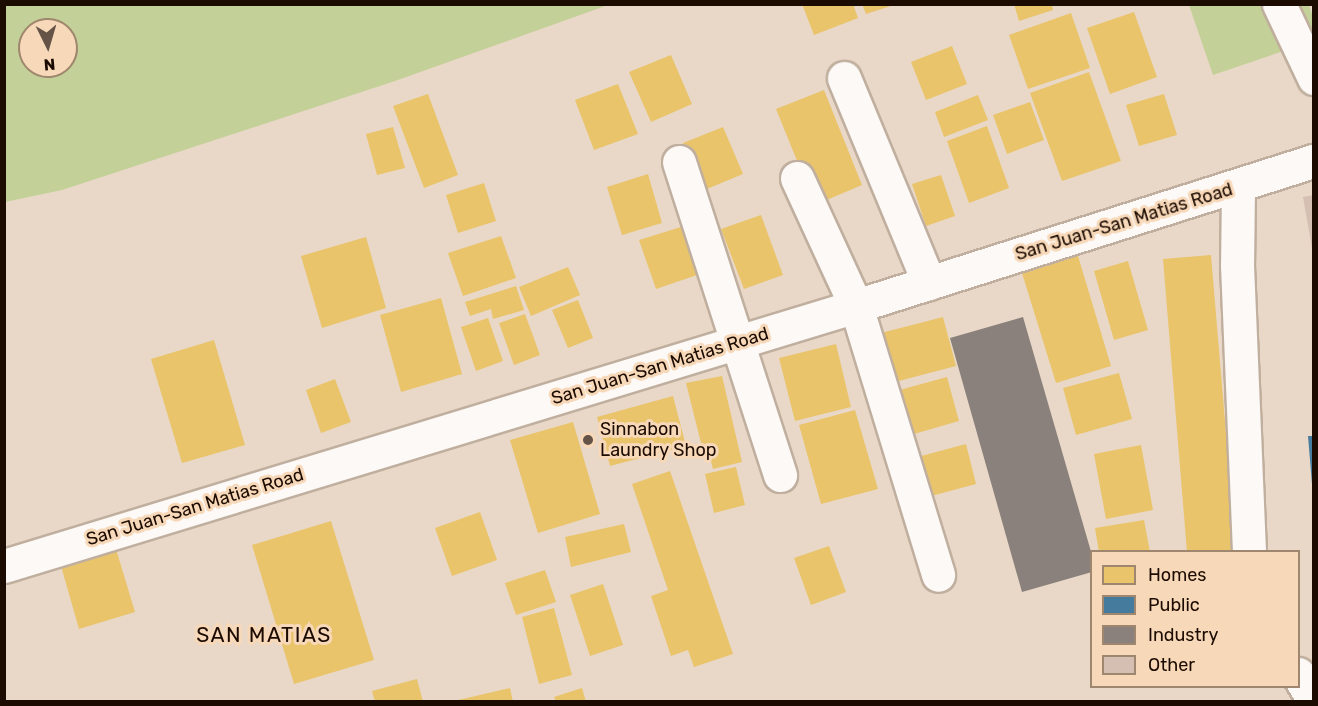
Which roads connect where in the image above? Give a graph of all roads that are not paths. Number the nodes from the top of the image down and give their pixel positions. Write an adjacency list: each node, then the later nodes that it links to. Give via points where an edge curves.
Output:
1 (1279, 4): 3 (street)
2 (844, 78): 8 (street)
3 (1314, 78)
4 (1314, 161): 7 (street, San Juan-San Matias Road)
5 (679, 162): 10 (street)
6 (797, 178): 9 (street)
7 (1238, 187): 8 (street, San Juan-San Matias Road); 12 (street, via 1237,265)
8 (929, 283): 9 (street, San Juan-San Matias Road)
9 (856, 306): 10 (street, San Juan-San Matias Road); 14 (street)
10 (736, 342): 11 (street); 13 (street, San Juan-San Matias Road)
11 (780, 475)
12 (1249, 550)
13 (4, 566)
14 (938, 575)
15 (1300, 676): 16 (street)
16 (1314, 701)

